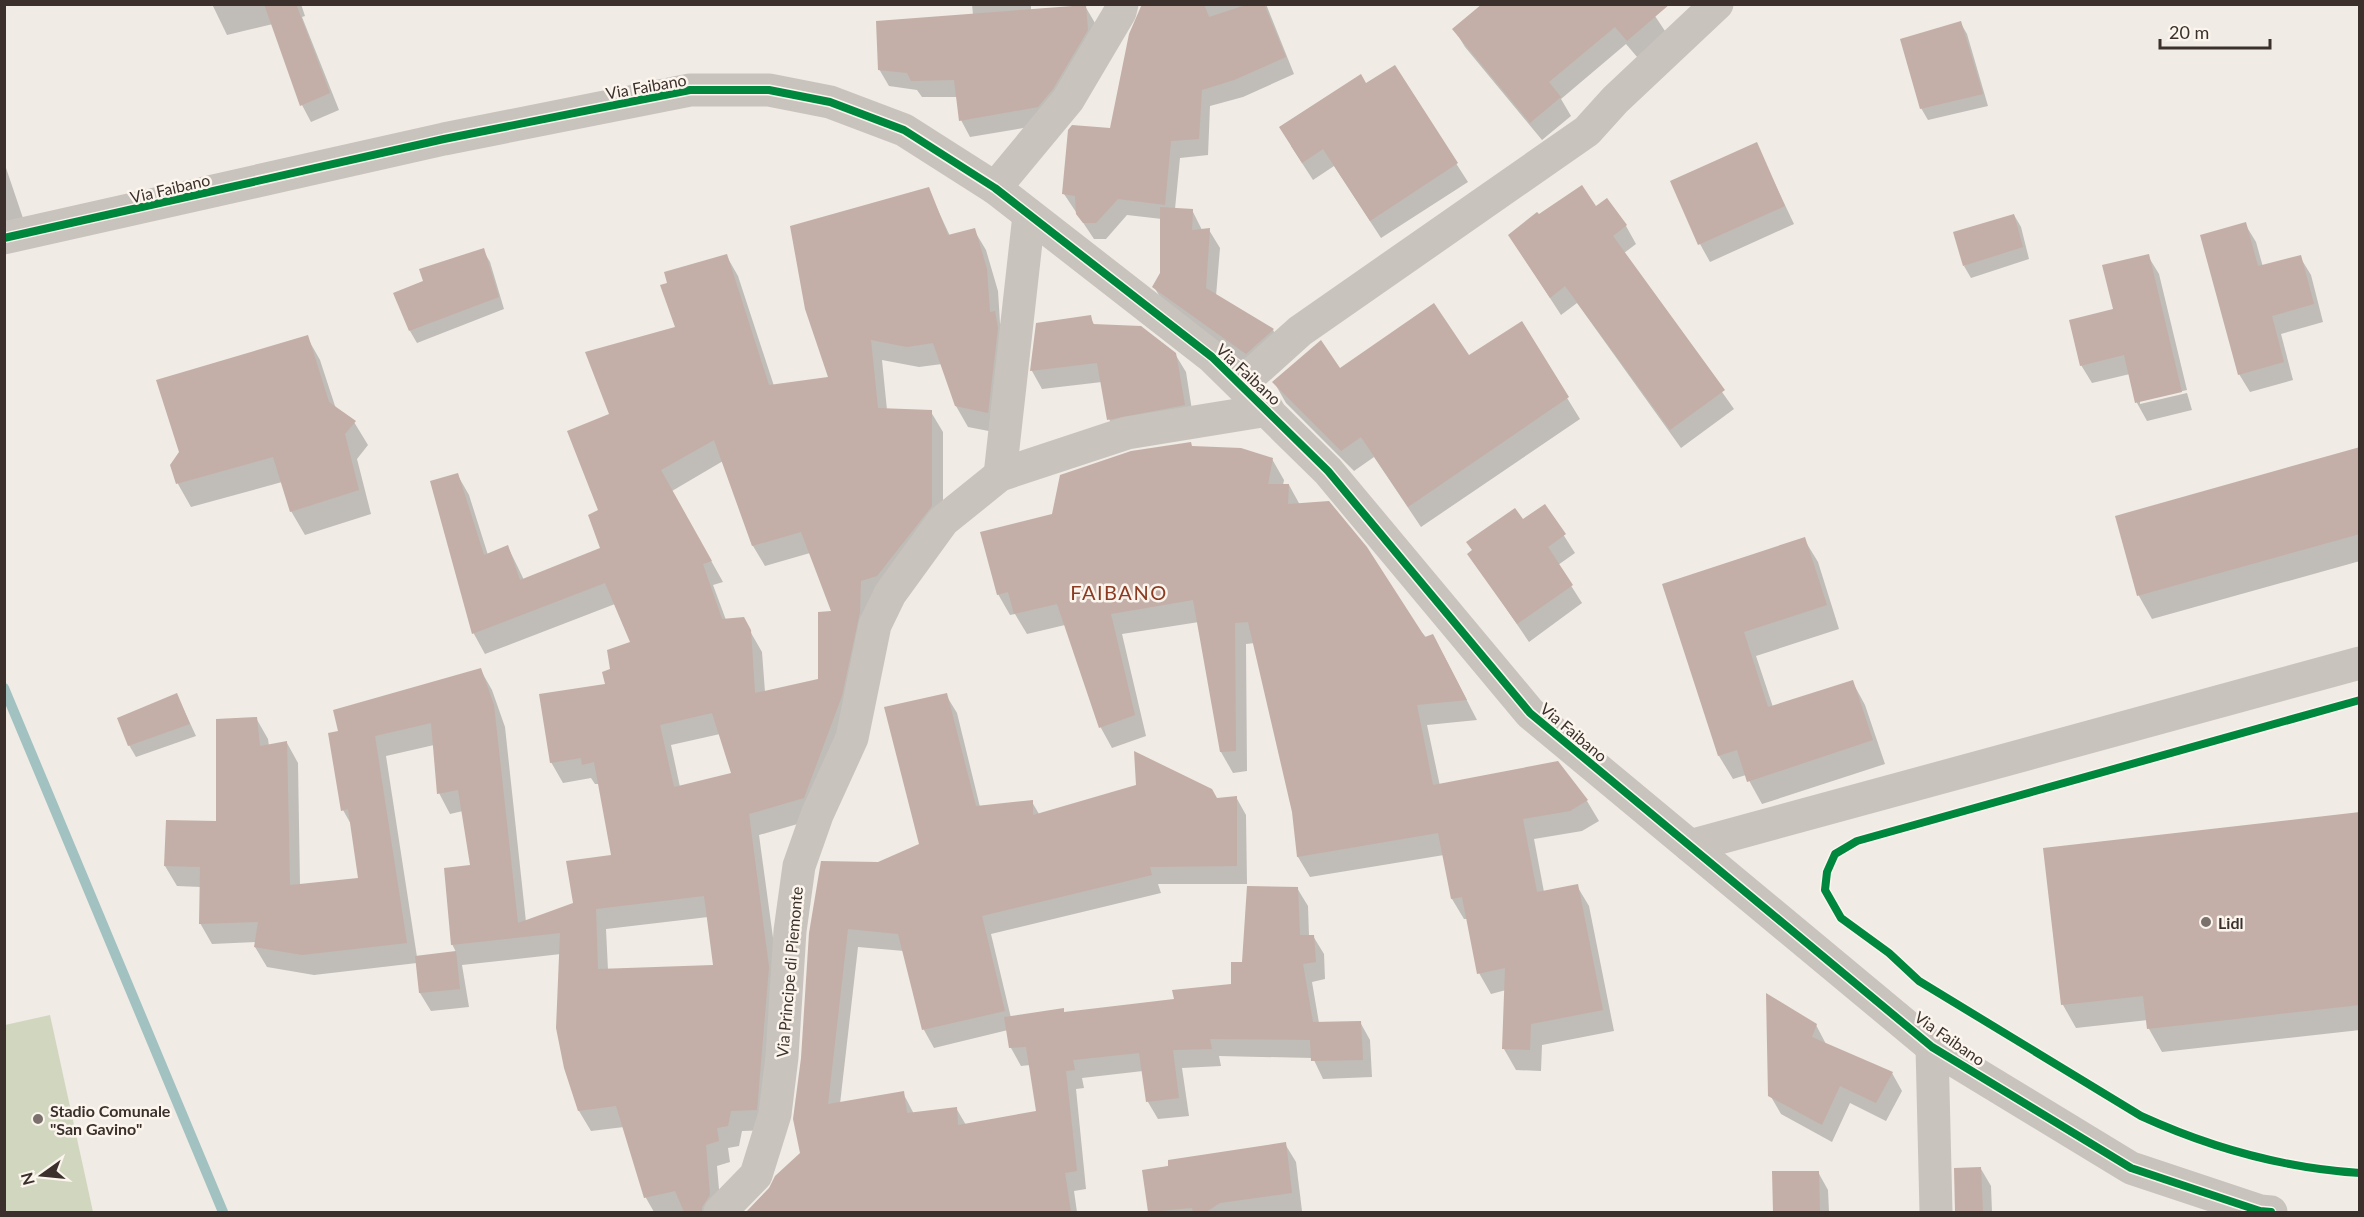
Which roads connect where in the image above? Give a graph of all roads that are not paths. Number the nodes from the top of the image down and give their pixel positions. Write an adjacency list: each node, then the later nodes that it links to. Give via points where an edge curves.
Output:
1 (1122, 4): 3 (street, via 1068,100)
2 (1717, 4): 6 (street, via 1587,131 1300,331)
3 (995, 188): 4 (street, Via Faibano); 5 (street, Via Faibano, via 904,130 830,102 769,90 690,90 444,139)
4 (1029, 215): 6 (street, Via Faibano, via 1212,357); 8 (street)
5 (4, 238)
6 (1240, 384): 7 (street, Via Faibano)
7 (1268, 410): 8 (street, Via Principe di Piemonte, via 1127,433); 12 (street, Via Faibano, via 1328,471 1530,713)
8 (1000, 475): 14 (street, Via Principe di Piemonte, via 943,521 890,594 875,625 852,738 799,866 775,1113 756,1175)
9 (2360, 663): 10 (street)
10 (2323, 671): 11 (street); 12 (street)
11 (2360, 689)
12 (1690, 846): 13 (street, Via Faibano)
13 (1932, 1047): 15 (street); 16 (street, Via Faibano, via 2132,1168)
14 (720, 1212)
15 (1936, 1212)
16 (2271, 1212)

